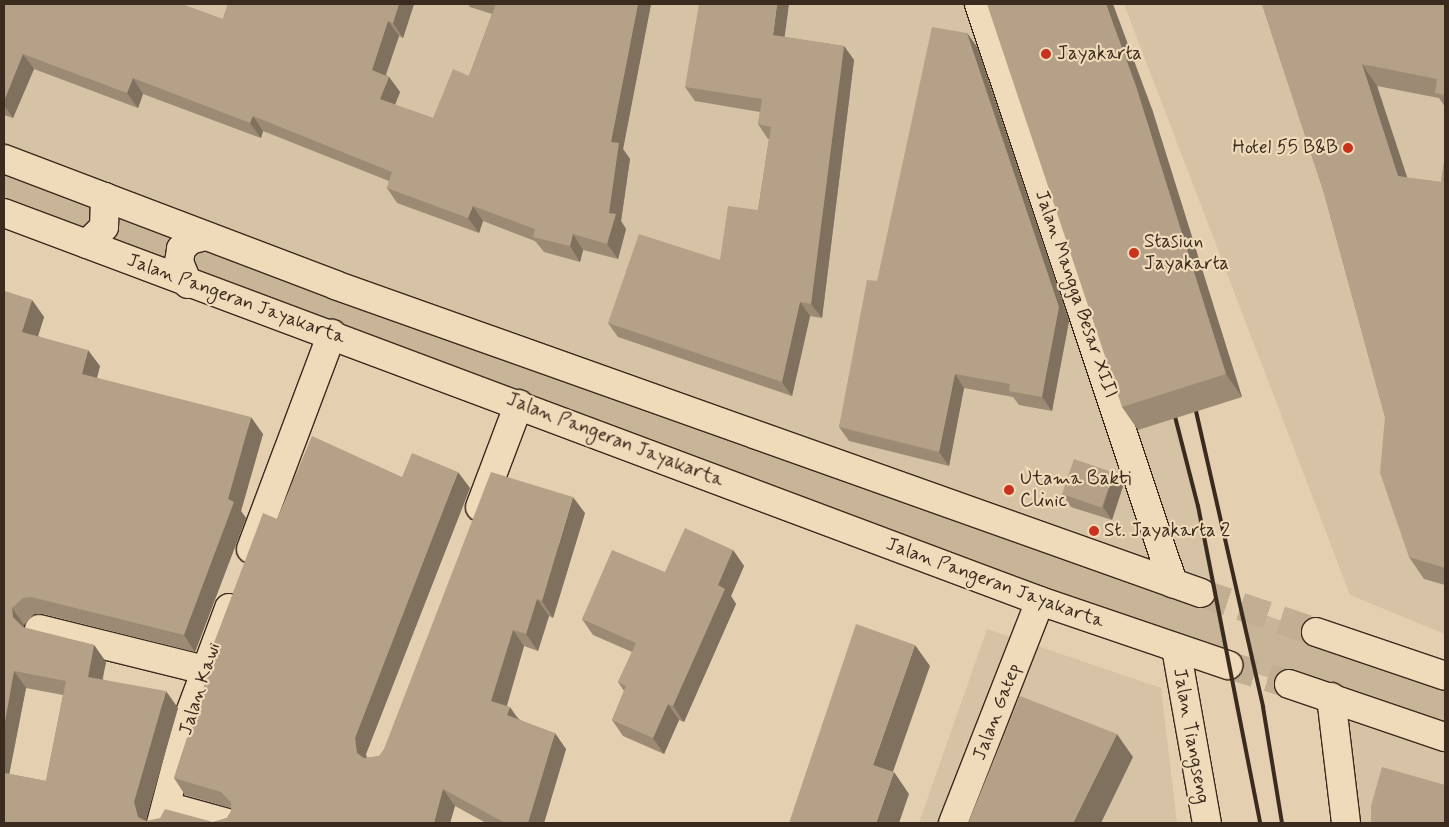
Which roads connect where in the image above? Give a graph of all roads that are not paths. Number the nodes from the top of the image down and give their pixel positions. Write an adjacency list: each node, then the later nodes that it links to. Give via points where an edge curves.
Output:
1 (979, 4): 11 (main road, Jalan Mangga Besar XIII)
2 (4, 159): 3 (main road)
3 (104, 197): 5 (main road); 6 (main road, via 104,227)
4 (4, 213): 6 (main road, Jalan Pangeran Jayakarta)
5 (206, 236): 7 (main road, via 190,240 181,249 178,262); 11 (main road)
6 (87, 244): 7 (main road, Jalan Pangeran Jayakarta)
7 (188, 284): 8 (main road, Jalan Pangeran Jayakarta)
8 (332, 334): 9 (main road, Jalan Pangeran Jayakarta); 18 (main road, Jalan Kawi)
9 (519, 404): 10 (main road); 13 (main road, Jalan Pangeran Jayakarta)
10 (470, 532)
11 (1174, 583): 12 (main road)
12 (1201, 593)
13 (1040, 601): 16 (main road, Jalan Pangeran Jayakarta); 25 (main road, Jalan Gatep)
14 (39, 629): 18 (main road)
15 (1316, 632): 19 (main road)
16 (1176, 648): 17 (main road, Jalan Pangeran Jayakarta); 26 (main road, Jalan Tiangseng)
17 (1228, 665)
18 (205, 670): 23 (main road, Jalan Kawi)
19 (1445, 676)
20 (1289, 684): 21 (main road)
21 (1331, 697): 22 (main road); 27 (main road)
22 (1445, 737)
23 (163, 814): 24 (main road)
24 (228, 823)
25 (954, 823)
26 (1206, 823)
27 (1346, 823)

